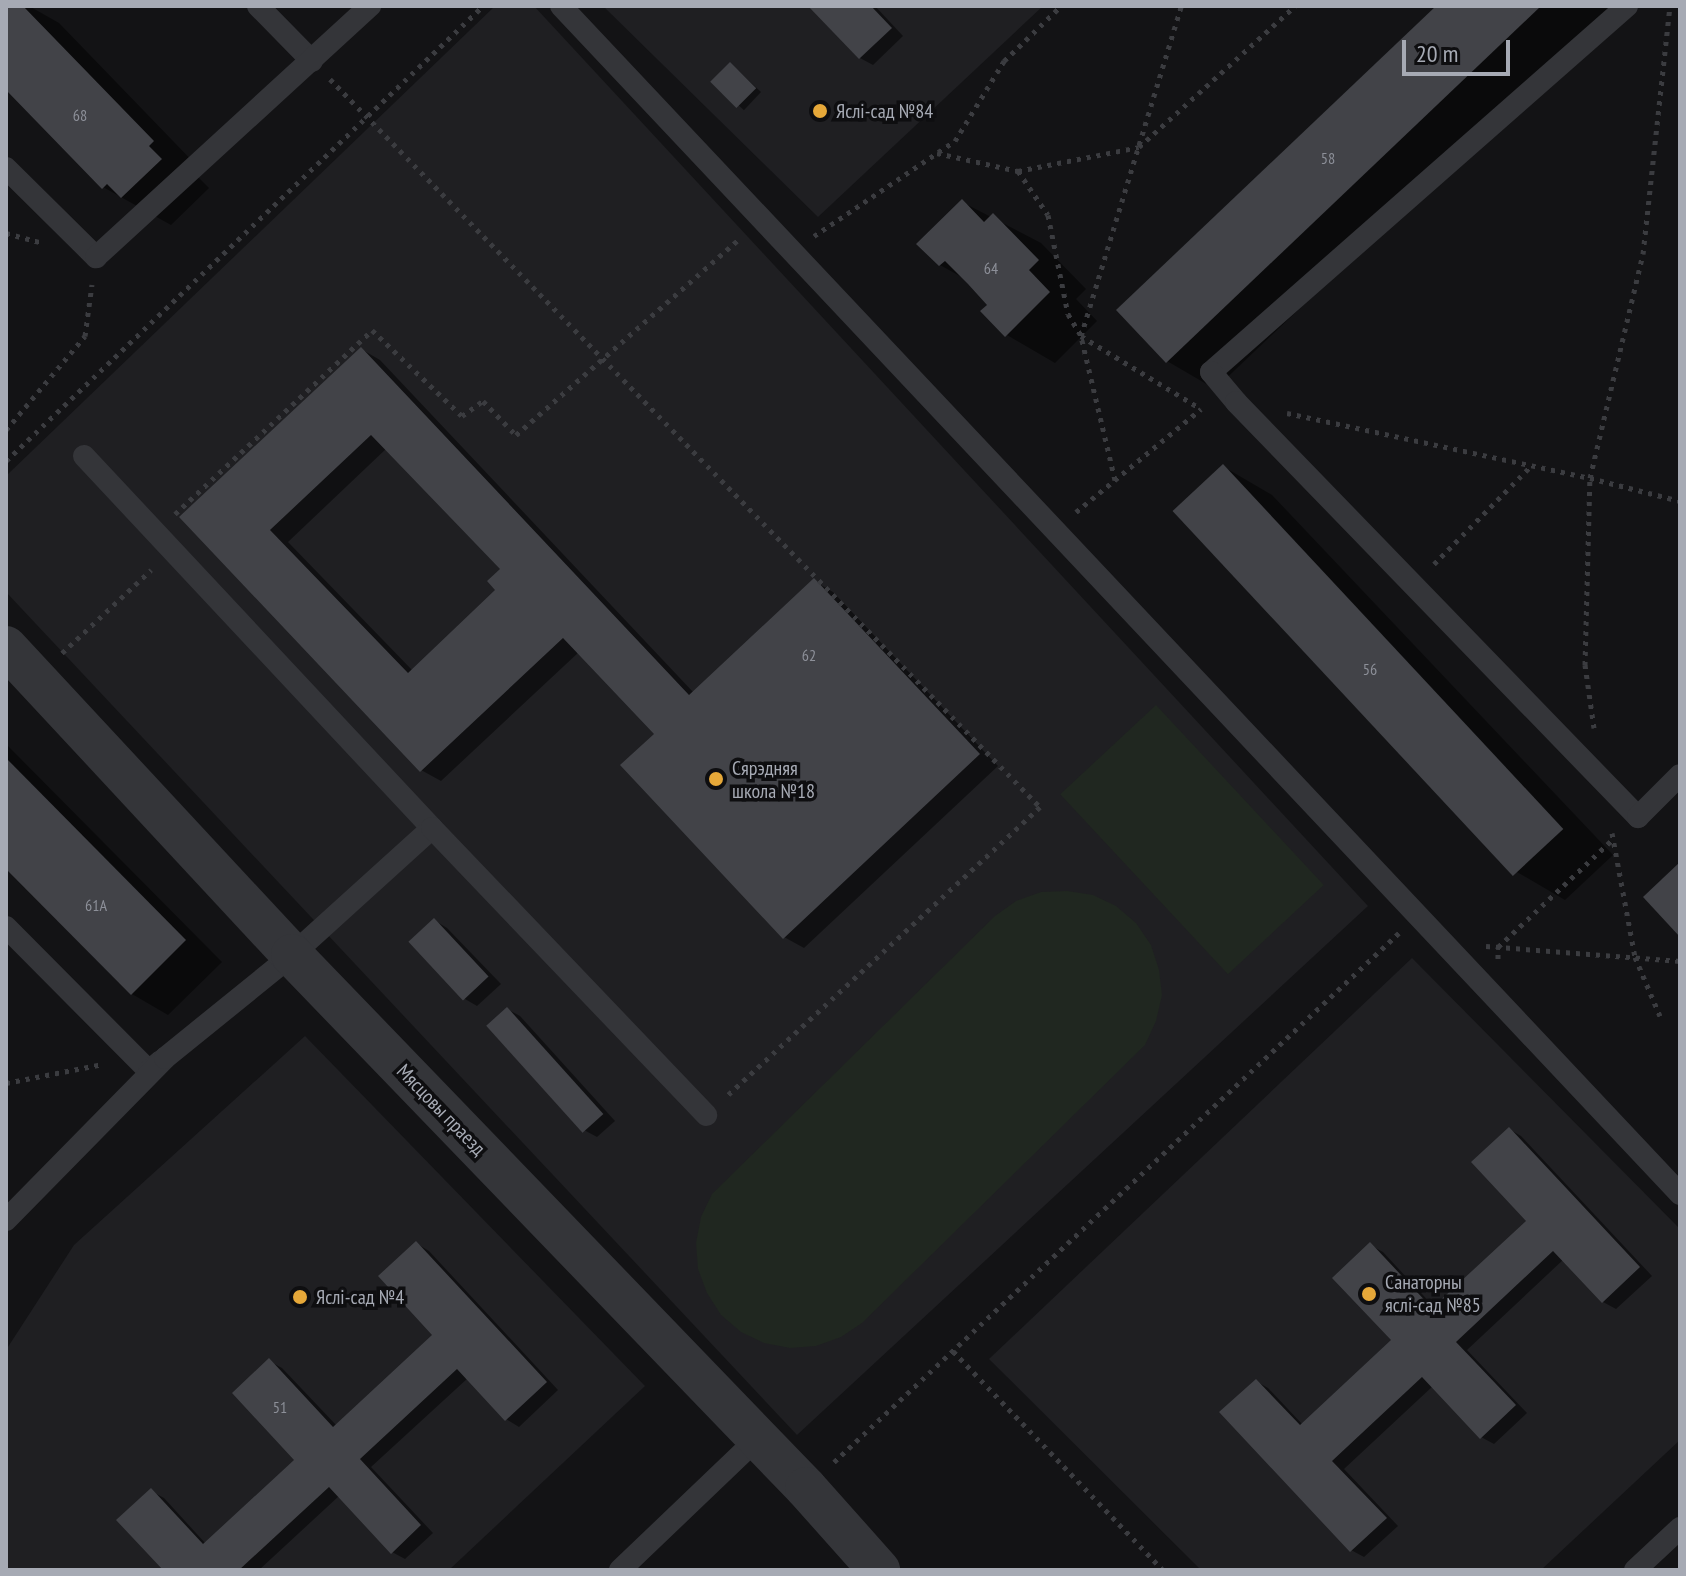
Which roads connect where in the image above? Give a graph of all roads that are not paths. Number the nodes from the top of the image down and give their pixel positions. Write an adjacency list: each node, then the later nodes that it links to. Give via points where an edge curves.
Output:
1 (258, 6): 5 (lane)
2 (370, 6): 5 (lane)
3 (561, 6): 15 (lane)
4 (1627, 6): 9 (lane, via 1211,372 1638,817)
5 (312, 61): 6 (lane, via 96,257)
6 (6, 168)
7 (84, 456): 10 (lane)
8 (6, 647): 12 (street, Мясцовы праезд)
9 (1680, 775)
10 (432, 828): 12 (lane); 14 (lane)
11 (6, 927): 13 (lane, via 149,1071)
12 (292, 955): 13 (lane); 17 (street, Мясцовы праезд)
13 (165, 1058): 16 (lane)
14 (706, 1115)
15 (1680, 1194)
16 (6, 1220)
17 (758, 1438): 19 (lane); 20 (street, Мясцовы праезд)
18 (1680, 1528): 21 (lane)
19 (620, 1570)
20 (879, 1570)
21 (1635, 1570)

